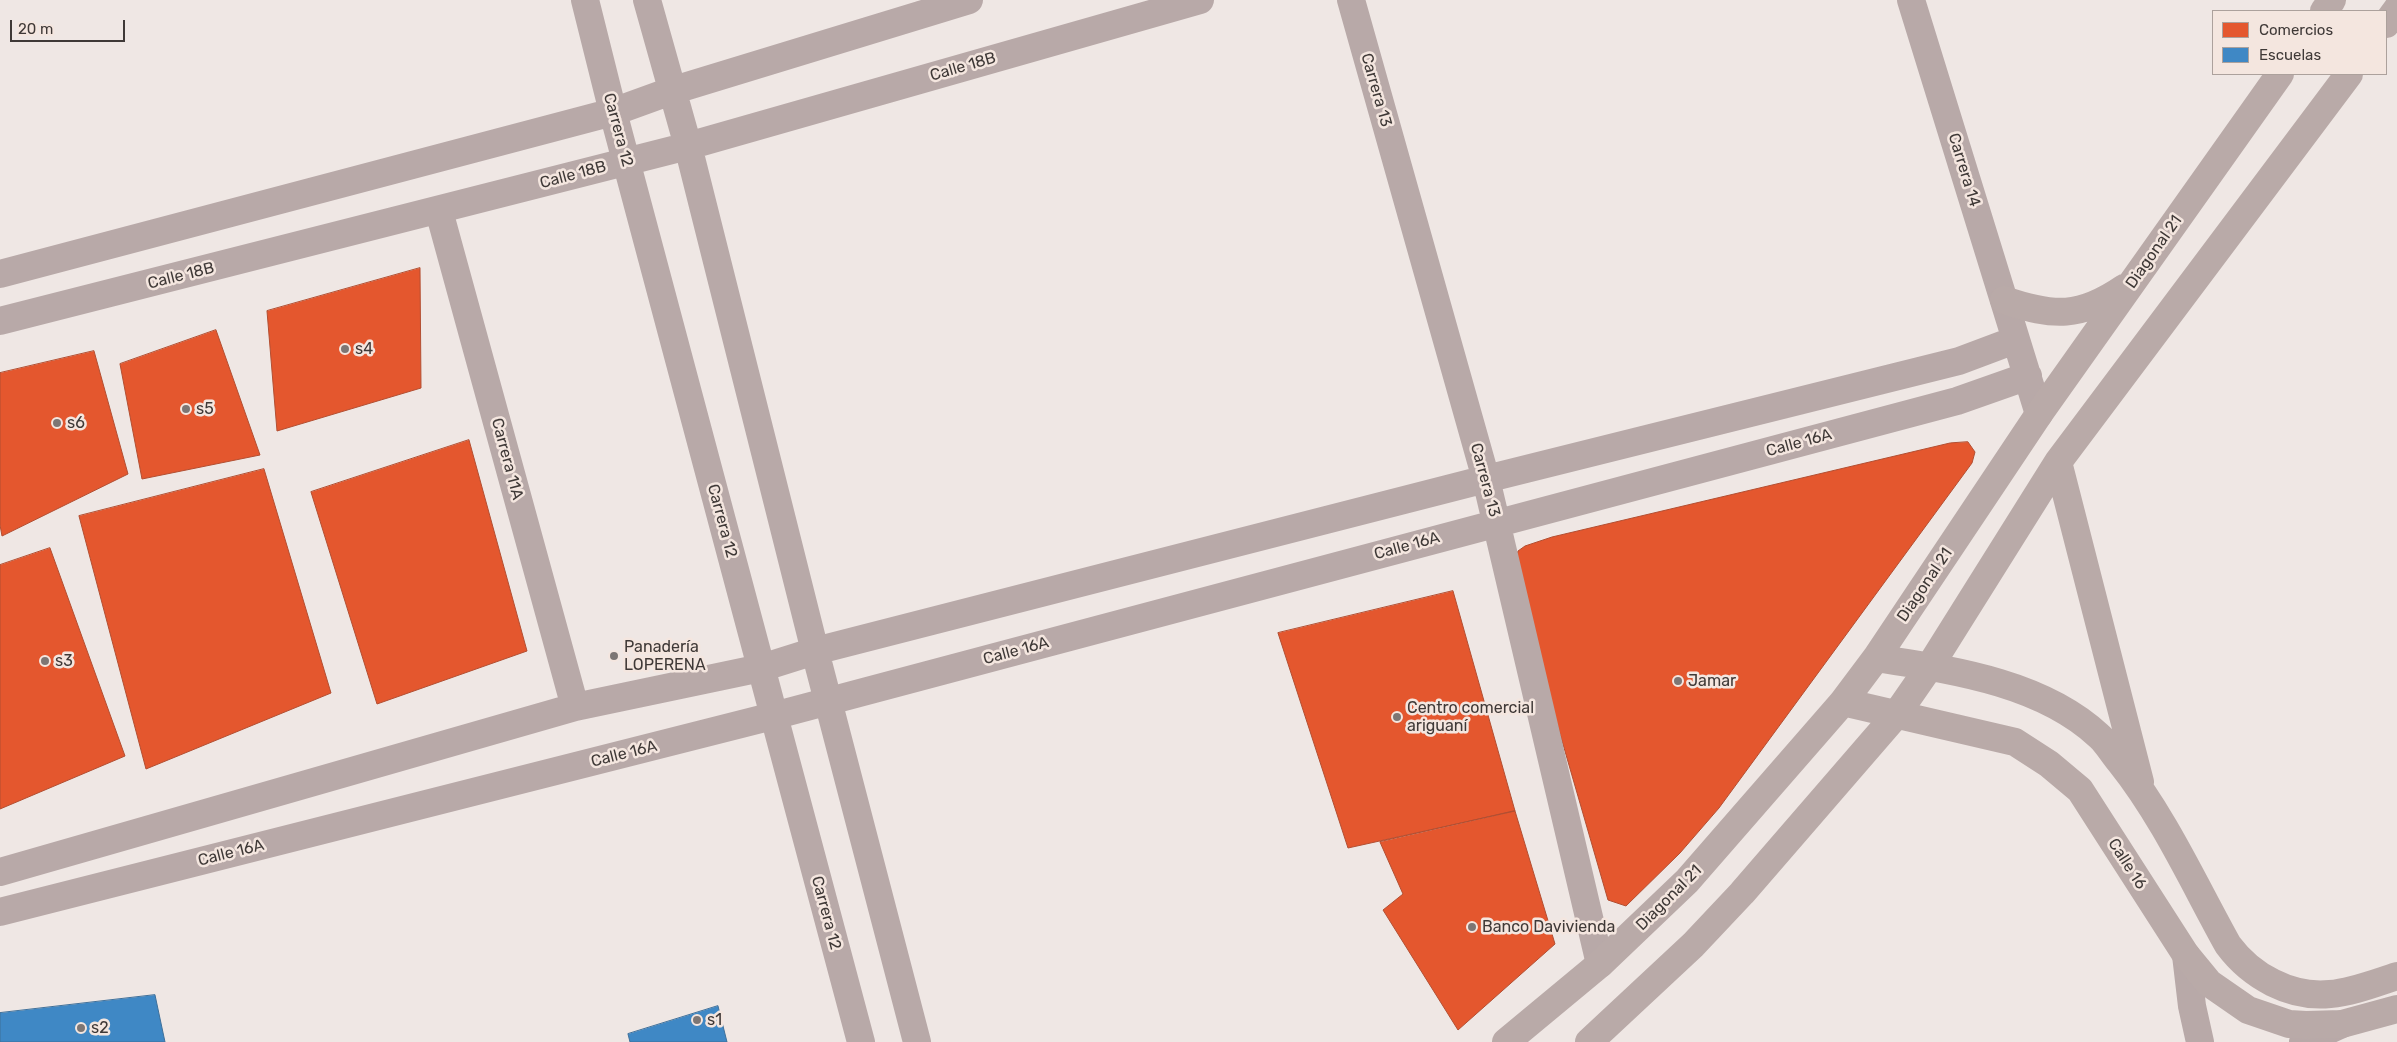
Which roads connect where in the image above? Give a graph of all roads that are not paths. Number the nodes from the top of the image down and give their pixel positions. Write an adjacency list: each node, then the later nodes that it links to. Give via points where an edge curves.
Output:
1 (585, 0): 12 (street, Carrera 12)
2 (648, 0): 11 (street)
3 (969, 0): 11 (street)
4 (1200, 0): 13 (street, Calle 18B)
5 (1351, 0): 24 (street, Carrera 13)
6 (1911, 0): 18 (street, Carrera 14)
7 (2397, 9): 8 (main road)
8 (2387, 23)
9 (2279, 75): 17 (main road, Diagonal 21)
10 (2348, 75): 23 (main road)
11 (672, 90): 12 (street); 13 (street)
12 (612, 112): 14 (street, Carrera 12); 16 (street)
13 (688, 146): 14 (street, Calle 18B); 26 (street)
14 (626, 161): 15 (street, Calle 18B); 29 (street, Carrera 12)
15 (439, 211): 19 (street, Calle 18B); 32 (street, Carrera 11A)
16 (0, 274)
17 (2132, 284): 18 (main road, via 2085,309 2057,313); 22 (main road, Diagonal 21)
18 (2004, 300): 20 (street, Carrera 14)
19 (0, 321)
20 (2015, 340): 21 (street, Carrera 14); 24 (street, via 1958,361)
21 (2028, 376): 22 (street, Carrera 14); 25 (street, Calle 16A, via 1957,401)
22 (2039, 414): 27 (main road, Diagonal 21)
23 (2058, 462): 28 (main road); 35 (main road)
24 (1486, 479): 25 (street, Carrera 13); 26 (street)
25 (1496, 522): 30 (street, Calle 16A); 39 (street, Carrera 13)
26 (815, 651): 29 (street); 30 (street)
27 (1876, 658): 28 (main road); 31 (main road, Diagonal 21)
28 (1930, 666): 33 (main road); 35 (main road, via 2026,692 2068,713 2099,736)
29 (761, 668): 32 (street); 34 (street, Carrera 12)
30 (828, 701): 34 (street, Calle 16A); 44 (street)
31 (1842, 702): 33 (main road, Calle 16); 39 (main road, Diagonal 21, via 1687,881)
32 (575, 707): 36 (street)
33 (1896, 715): 38 (main road, Calle 16, via 2015,742 2049,764 2080,790); 46 (main road, via 1705,932)
34 (773, 716): 37 (street, Calle 16A); 43 (street, Carrera 12)
35 (2142, 790): 40 (main road, via 2228,945 2262,978 2292,990 2329,994)
36 (0, 872)
37 (0, 912)
38 (2186, 955): 42 (main road, Calle 16, via 2209,983 2248,1010 2289,1024); 47 (street)
39 (1600, 964): 45 (main road, Diagonal 21)
40 (2397, 976)
41 (2397, 1008): 42 (main road, Calle 16)
42 (2342, 1024): 48 (street)
43 (861, 1042)
44 (917, 1042)
45 (1506, 1042)
46 (1589, 1042)
47 (2200, 1042)
48 (2303, 1042)

